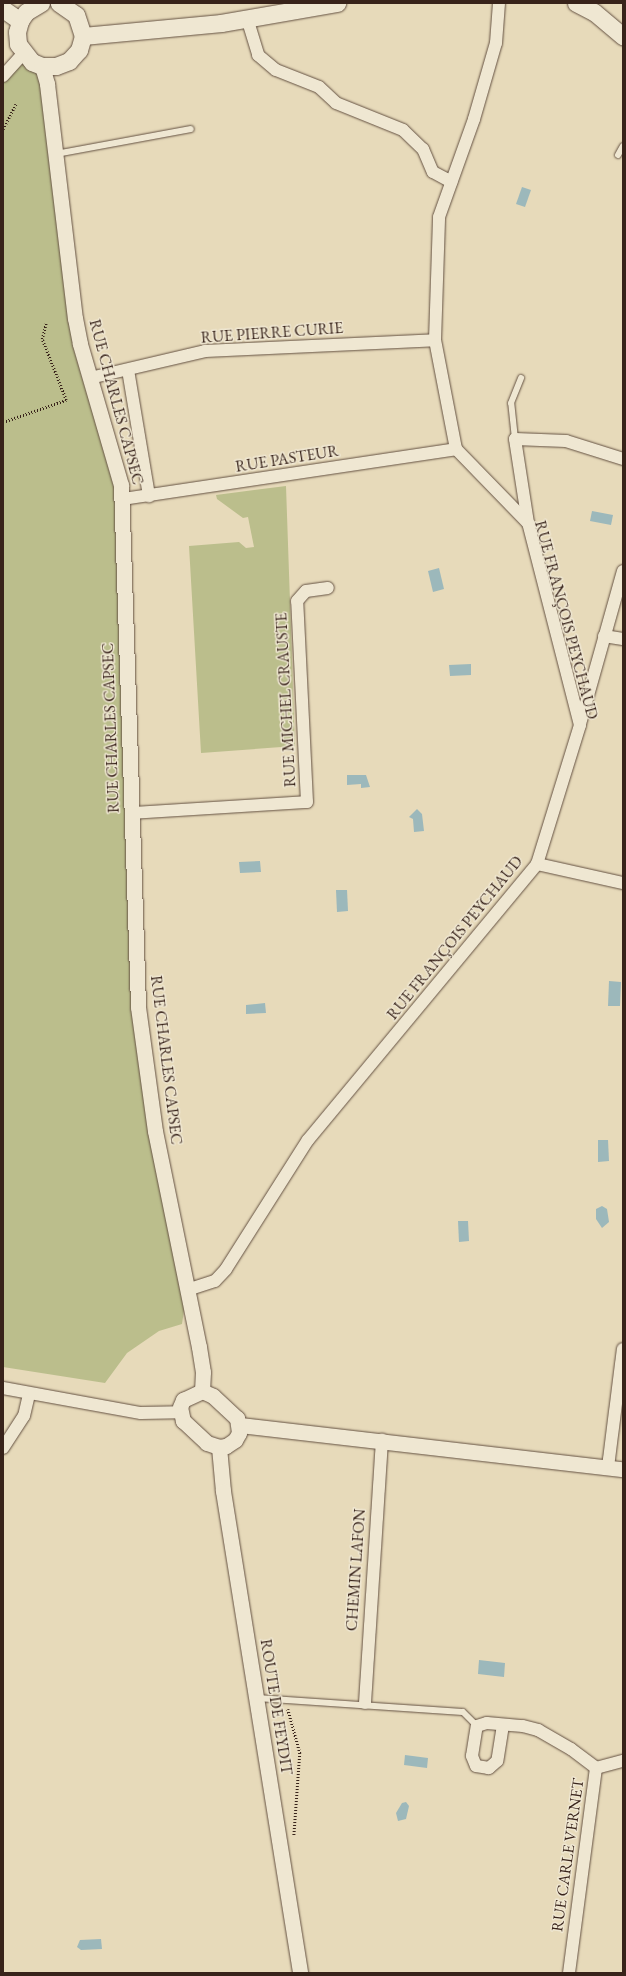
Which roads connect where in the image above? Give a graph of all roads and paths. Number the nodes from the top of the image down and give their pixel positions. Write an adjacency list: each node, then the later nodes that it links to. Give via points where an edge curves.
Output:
1 (41, 3): 8 (main road, via 26,12)
2 (59, 3): 9 (main road, via 76,15)
3 (337, 3): 7 (main road)
4 (499, 3): 20 (street, via 496,43)
5 (576, 3): 10 (main road, via 594,12)
6 (3, 9): 8 (main road)
7 (247, 18): 9 (main road); 20 (street, via 258,55 276,70 319,87 336,103 403,130 424,148 433,172)
8 (20, 21): 11 (main road, via 17,38)
9 (83, 36): 12 (main road, via 79,50 69,61 56,66)
10 (623, 36)
11 (23, 54): 12 (main road); 13 (street)
12 (42, 66): 18 (street, RUE CHARLES CAPSEC, via 47,84)
13 (3, 76)
14 (16, 104): 15 (path)
15 (3, 129)
16 (191, 129): 18 (lane)
17 (623, 146): 19 (lane)
18 (56, 154): 24 (street, RUE CHARLES CAPSEC, via 75,318)
19 (618, 155)
20 (452, 182): 22 (street, via 439,217)
21 (46, 323): 26 (path, via 42,339 66,400)
22 (435, 340): 23 (street, RUE PIERRE CURIE, via 205,351); 28 (street)
23 (128, 370): 24 (street, RUE PIERRE CURIE); 30 (street)
24 (90, 378): 31 (street, RUE CHARLES CAPSEC)
25 (521, 378): 27 (lane, via 511,404)
26 (3, 422)
27 (515, 440): 29 (street, via 566,441); 32 (street)
28 (456, 449): 30 (street, RUE PASTEUR); 32 (street, RUE FRANÇOIS PEYCHAUD)
29 (623, 459)
30 (149, 496): 31 (street, RUE PASTEUR)
31 (123, 499): 38 (street, RUE CHARLES CAPSEC)
32 (528, 523): 37 (street, RUE FRANÇOIS PEYCHAUD)
33 (623, 571): 35 (street)
34 (328, 588): 38 (street, RUE MICHEL CRAUSTE, via 306,591 296,602 307,802)
35 (604, 636): 36 (street); 37 (street)
36 (623, 639)
37 (580, 725): 39 (street, RUE FRANÇOIS PEYCHAUD)
38 (132, 813): 41 (street, RUE CHARLES CAPSEC, via 138,1006 155,1131)
39 (536, 864): 40 (street); 41 (street, RUE FRANÇOIS PEYCHAUD, via 308,1140 226,1269 215,1281)
40 (623, 883)
41 (187, 1290): 44 (street, RUE CHARLES CAPSEC, via 202,1372)
42 (623, 1349): 51 (street)
43 (3, 1388): 45 (street)
44 (202, 1391): 46 (street, via 184,1400); 47 (street, via 213,1396 231,1412)
45 (29, 1394): 46 (street, via 142,1413); 50 (street, via 24,1416)
46 (180, 1412): 49 (street, via 187,1426 207,1443)
47 (240, 1425): 48 (street); 49 (street, via 235,1440)
48 (382, 1440): 51 (street); 55 (street, CHEMIN LAFON)
49 (219, 1447): 53 (street, ROUTE DE FEYDIT, via 222,1491)
50 (3, 1448)
51 (608, 1467): 52 (street)
52 (623, 1469)
53 (257, 1698): 54 (lane); 61 (street, ROUTE DE FEYDIT)
54 (285, 1699): 55 (lane); 60 (path, via 300,1753)
55 (365, 1703): 57 (lane, via 463,1712)
56 (503, 1725): 57 (street, via 487,1723); 57 (street, via 498,1761 489,1768 476,1766 472,1756); 59 (street, via 538,1730 572,1749)
57 (477, 1726)
58 (623, 1761): 59 (street, RUE CARLE VERNET)
59 (596, 1768): 62 (street, RUE CARLE VERNET)
60 (293, 1844)
61 (300, 1973)
62 (568, 1973)

